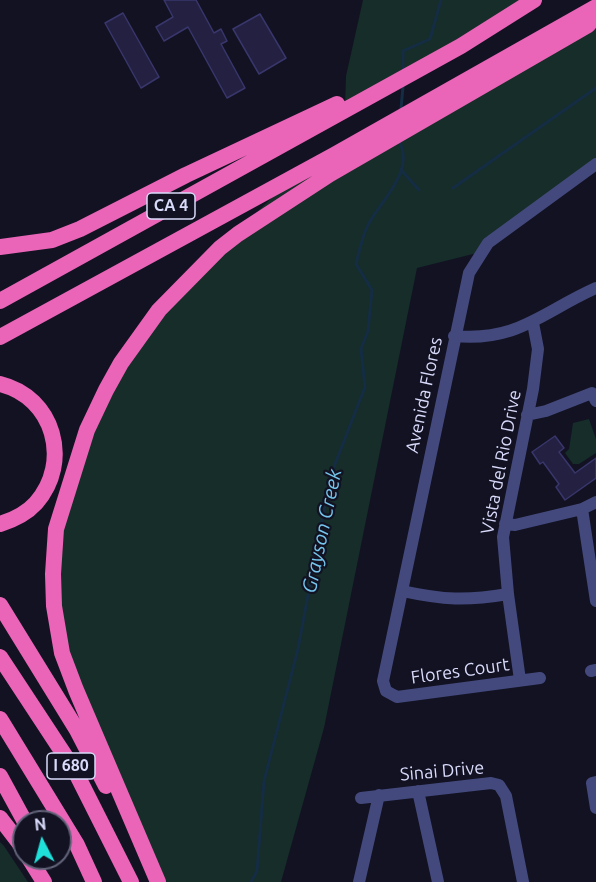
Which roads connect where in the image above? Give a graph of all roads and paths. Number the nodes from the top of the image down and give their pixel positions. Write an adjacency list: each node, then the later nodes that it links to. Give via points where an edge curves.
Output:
1 (534, 0): 5 (highway, via 460,46)
2 (596, 7): 4 (highway, CA 4)
3 (596, 15): 4 (highway, via 588,25)
4 (450, 96): 12 (highway, CA 4); 40 (highway, via 220,248 159,310 121,363 87,430 56,529 54,606 62,653)
5 (343, 107): 7 (highway, via 332,105 80,229 52,240); 9 (highway, CA 4)
6 (596, 164): 11 (street, Avenida Flores, via 488,243 469,273)
7 (0, 247)
8 (596, 288): 10 (street)
9 (0, 301)
10 (533, 323): 11 (street, via 489,337); 15 (street, Vista del Rio Drive, via 538,349)
11 (454, 336): 20 (street, Avenida Flores)
12 (0, 338)
13 (0, 384): 18 (highway, via 22,393 41,410 52,430 55,450 54,471 35,504 17,518)
14 (595, 394): 15 (street)
15 (527, 415): 19 (street, Vista del Rio Drive)
16 (596, 502): 17 (street)
17 (582, 509): 19 (street); 22 (street)
18 (0, 524)
19 (505, 524): 21 (street, Vista del Rio Drive, via 503,550)
20 (402, 591): 21 (street, via 455,600); 27 (street, Avenida Flores, via 383,681)
21 (508, 594): 26 (street, Vista del Rio Drive)
22 (596, 601)
23 (0, 605): 40 (highway, via 77,730)
24 (0, 657): 39 (highway, I 680, via 75,771)
25 (540, 678): 26 (street, Flores Court)
26 (519, 680): 27 (street, Flores Court, via 396,697)
27 (386, 691)
28 (0, 719): 38 (highway, I 680, via 77,845)
29 (0, 776): 35 (highway)
30 (596, 782): 34 (street, via 592,783)
31 (418, 791): 32 (street, Sinai Drive); 42 (street); 43 (street, Sinai Drive, via 499,785 506,796)
32 (379, 795): 33 (street, Sinai Drive); 41 (street)
33 (361, 798)
34 (596, 808)
35 (18, 810)
36 (0, 818): 37 (highway)
37 (12, 834)
38 (94, 882)
39 (131, 882)
40 (158, 882)
41 (359, 882)
42 (438, 882)
43 (523, 882)

